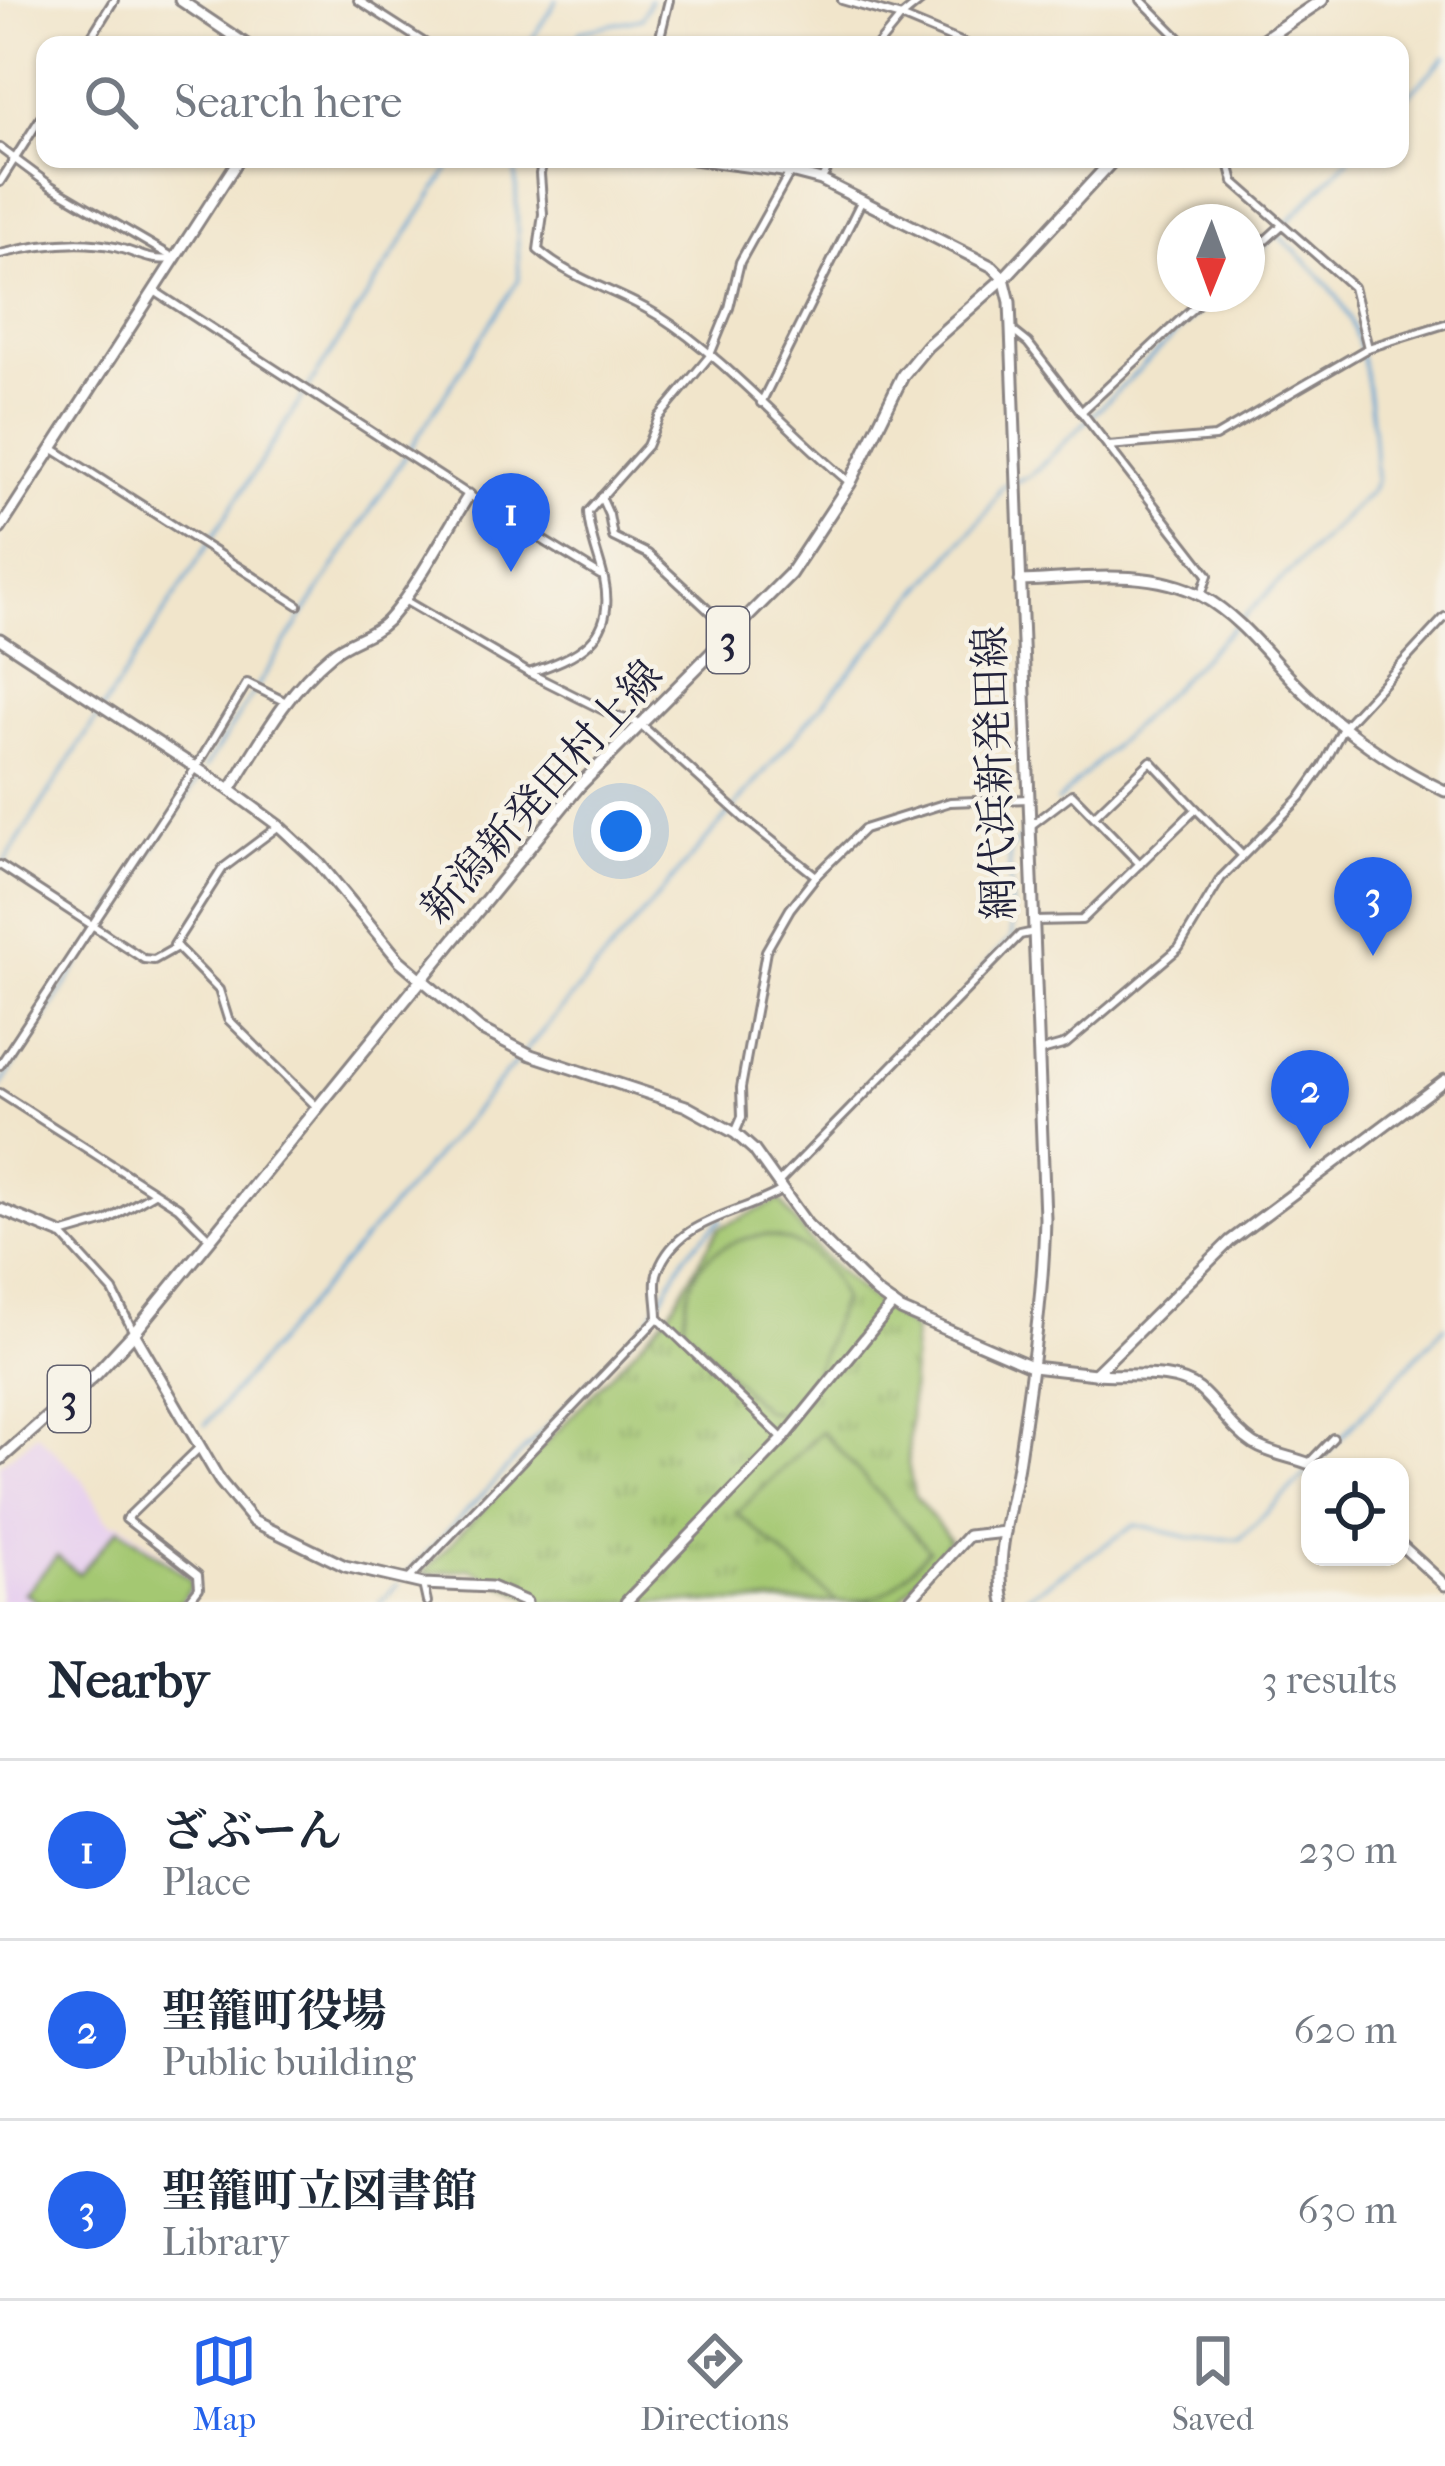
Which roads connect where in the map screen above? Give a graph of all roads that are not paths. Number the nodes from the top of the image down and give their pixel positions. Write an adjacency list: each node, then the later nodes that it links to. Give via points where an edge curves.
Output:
1 (114, 0): 10 (street)
2 (180, 0): 11 (street)
3 (358, 0): 12 (street)
4 (669, 0): 13 (street)
5 (842, 0): 9 (street)
6 (922, 0): 9 (street)
7 (1142, 0): 16 (street)
8 (1322, 0): 17 (main road)
9 (901, 17): 14 (street); 15 (street)
10 (92, 36)
11 (234, 36)
12 (414, 36)
13 (660, 36)
14 (885, 36)
15 (946, 36)
16 (1177, 36)
17 (1268, 36)
18 (36, 126): 20 (street)
19 (0, 148): 20 (street)
20 (16, 158): 29 (street); 34 (street)
21 (233, 168): 34 (street)
22 (541, 168): 41 (street, via 538,250 662,317)
23 (760, 168): 27 (street)
24 (829, 168): 28 (street)
25 (1106, 168): 35 (main road, 新潟新発田村上線 / 3)
26 (1230, 168): 31 (street, via 1234,182)
27 (790, 172): 28 (street); 41 (street, via 740,262)
28 (821, 181): 30 (street)
29 (0, 182)
30 (863, 199): 35 (street); 42 (street)
31 (1281, 226): 32 (street); 40 (street, via 1354,287)
32 (1265, 241)
33 (0, 254): 34 (street, via 36,245 105,246 154,261)
34 (174, 258): 36 (street)
35 (1004, 278): 39 (street, 網代浜新発田線); 46 (main road, 新潟新発田村上線 / 3, via 904,375)
36 (156, 292): 45 (street); 47 (street)
37 (1189, 312): 43 (street)
38 (1445, 324): 40 (street)
39 (1013, 331): 43 (street); 51 (street, 網代浜新発田線)
40 (1368, 348): 44 (street, via 1215,437)
41 (709, 357): 42 (street); 48 (street)
42 (761, 404): 46 (street)
43 (1081, 412): 44 (street)
44 (1108, 446): 52 (street, via 1208,575)
45 (52, 448): 49 (street); 54 (street)
46 (850, 483): 56 (main road, 新潟新発田村上線 / 3, via 790,574)
47 (469, 495): 50 (street); 53 (street)
48 (601, 496): 50 (street, via 588,512); 56 (street, via 613,537 648,554)
49 (0, 529)
50 (604, 577): 58 (street, via 597,635 571,658)
51 (1020, 581): 52 (street, via 1151,580); 65 (street, 網代浜新発田線)
52 (1201, 596): 61 (street, via 1238,621)
53 (402, 599): 58 (street); 59 (street, via 385,623 333,653)
54 (298, 604)
55 (1445, 617): 61 (street)
56 (734, 634): 60 (main road, 新潟新発田村上線 / 3)
57 (0, 639): 62 (street)
58 (530, 673): 60 (street)
59 (286, 702): 62 (street, via 247,683); 63 (street)
60 (638, 723): 73 (street); 77 (main road, 新潟新発田村上線 / 3)
61 (1344, 726): 64 (street); 70 (street, via 1314,781)
62 (197, 766): 63 (street); 74 (street)
63 (230, 790): 68 (street)
64 (1445, 790)
65 (1029, 799): 69 (street, 網代浜新発田線); 73 (street, via 950,802 864,829)
66 (1196, 809): 67 (street, via 1150,761); 70 (street); 71 (street)
67 (1094, 816): 69 (street, via 1070,794); 71 (street)
68 (279, 826): 76 (street, via 223,868); 77 (street)
69 (1030, 826): 75 (street, 網代浜新発田線)
70 (1242, 855): 78 (street, via 1179,948 1066,1044)
71 (1140, 863): 75 (street, via 1082,920)
72 (0, 865): 74 (street)
73 (816, 876): 83 (street, via 766,951)
74 (92, 922): 76 (street, via 149,960); 79 (street)
75 (1034, 927): 78 (street, 網代浜新発田線); 84 (street)
76 (177, 947): 82 (street, via 219,991 228,1019)
77 (419, 981): 82 (main road, 新潟新発田村上線 / 3); 83 (street, via 506,1046 686,1106)
78 (1039, 1052): 92 (street, 網代浜新発田線, via 1045,1236)
79 (0, 1065)
80 (1445, 1080): 93 (street, via 1230,1241)
81 (0, 1093): 85 (street)
82 (316, 1107): 88 (main road, 新潟新発田村上線 / 3)
83 (735, 1133): 84 (street)
84 (781, 1186): 89 (street, via 807,1224); 90 (street, via 754,1207 697,1223 673,1247 657,1273)
85 (154, 1192): 87 (street, via 106,1221); 88 (street)
86 (0, 1209): 87 (street)
87 (61, 1234): 91 (street, via 113,1292)
88 (209, 1238): 91 (main road, 新潟新発田村上線 / 3)
89 (892, 1304): 92 (street); 94 (street)
90 (658, 1318): 94 (street); 102 (street)
91 (134, 1333): 96 (street); 98 (main road, 新潟新発田村上線 / 3)
92 (1033, 1367): 93 (street); 100 (street, 網代浜新発田線)
93 (1095, 1374): 99 (street, via 1186,1383 1259,1447)
94 (783, 1438): 108 (street)
95 (1333, 1438): 97 (street)
96 (201, 1446): 102 (street, via 253,1521 332,1562); 105 (street, via 126,1519 198,1575)
97 (1318, 1458)
98 (0, 1459)
99 (1301, 1461)
100 (1005, 1532): 109 (street, via 968,1536); 110 (street, 網代浜新発田線)
101 (1409, 1552): 104 (street)
102 (407, 1581): 103 (street)
103 (423, 1584): 106 (street); 107 (street, via 475,1584)
104 (1445, 1586)
105 (188, 1602)
106 (427, 1602)
107 (526, 1602)
108 (626, 1602)
109 (908, 1602)
110 (1004, 1602)

